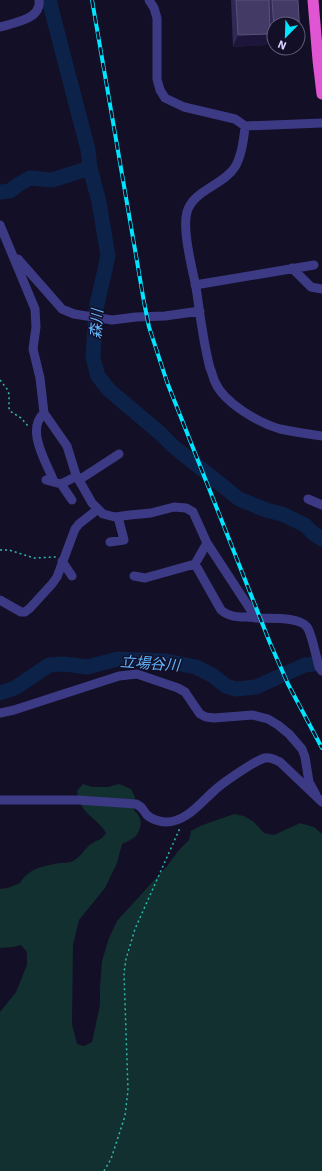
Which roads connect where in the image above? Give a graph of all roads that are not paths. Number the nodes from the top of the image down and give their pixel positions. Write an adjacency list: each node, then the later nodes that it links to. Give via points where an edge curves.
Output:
1 (39, 0): 4 (street, via 39,7 29,18)
2 (149, 0): 7 (street, via 157,18 157,79 165,98 184,107 235,119)
3 (313, 0): 5 (highway)
4 (0, 27)
5 (322, 94)
6 (322, 123): 7 (street)
7 (244, 126): 13 (street, via 244,136 235,168 197,197 186,213 186,234)
8 (0, 225): 10 (street)
9 (0, 239): 10 (street)
10 (13, 254): 15 (street, via 62,309 74,314 120,320); 16 (street, via 35,309 33,349)
11 (314, 265): 12 (street)
12 (292, 268): 13 (street); 14 (street, via 312,287)
13 (195, 286): 15 (street)
14 (322, 289)
15 (200, 311): 17 (street, via 206,354 220,391 231,402 260,421 280,429)
16 (44, 413): 19 (street, via 67,446); 20 (street, via 39,417 36,433)
17 (322, 436)
18 (119, 454): 19 (street)
19 (78, 478): 20 (street); 24 (street)
20 (54, 482): 22 (street)
21 (308, 499): 23 (street)
22 (72, 500)
23 (322, 505)
24 (98, 509): 25 (street, via 110,516); 28 (street, via 75,529)
25 (118, 517): 26 (street, via 124,540); 27 (street, via 174,507 186,508 193,512)
26 (110, 542)
27 (207, 543): 29 (street); 33 (street)
28 (62, 561): 30 (street); 32 (street, via 52,584 25,612 17,611)
29 (195, 564): 31 (street, via 145,578); 33 (street, via 221,610 232,617)
30 (72, 576)
31 (134, 576)
32 (0, 600)
33 (256, 618): 34 (street, via 301,622 307,627)
34 (322, 671)
35 (0, 713): 36 (street, via 119,676 144,676 185,692 200,714 206,717 253,715 278,725 302,749 309,782)
36 (316, 795): 37 (street, via 280,762 266,758 215,789 188,815 167,822 147,816 142,807 136,804 78,800); 38 (street)
37 (0, 800)
38 (322, 802)

